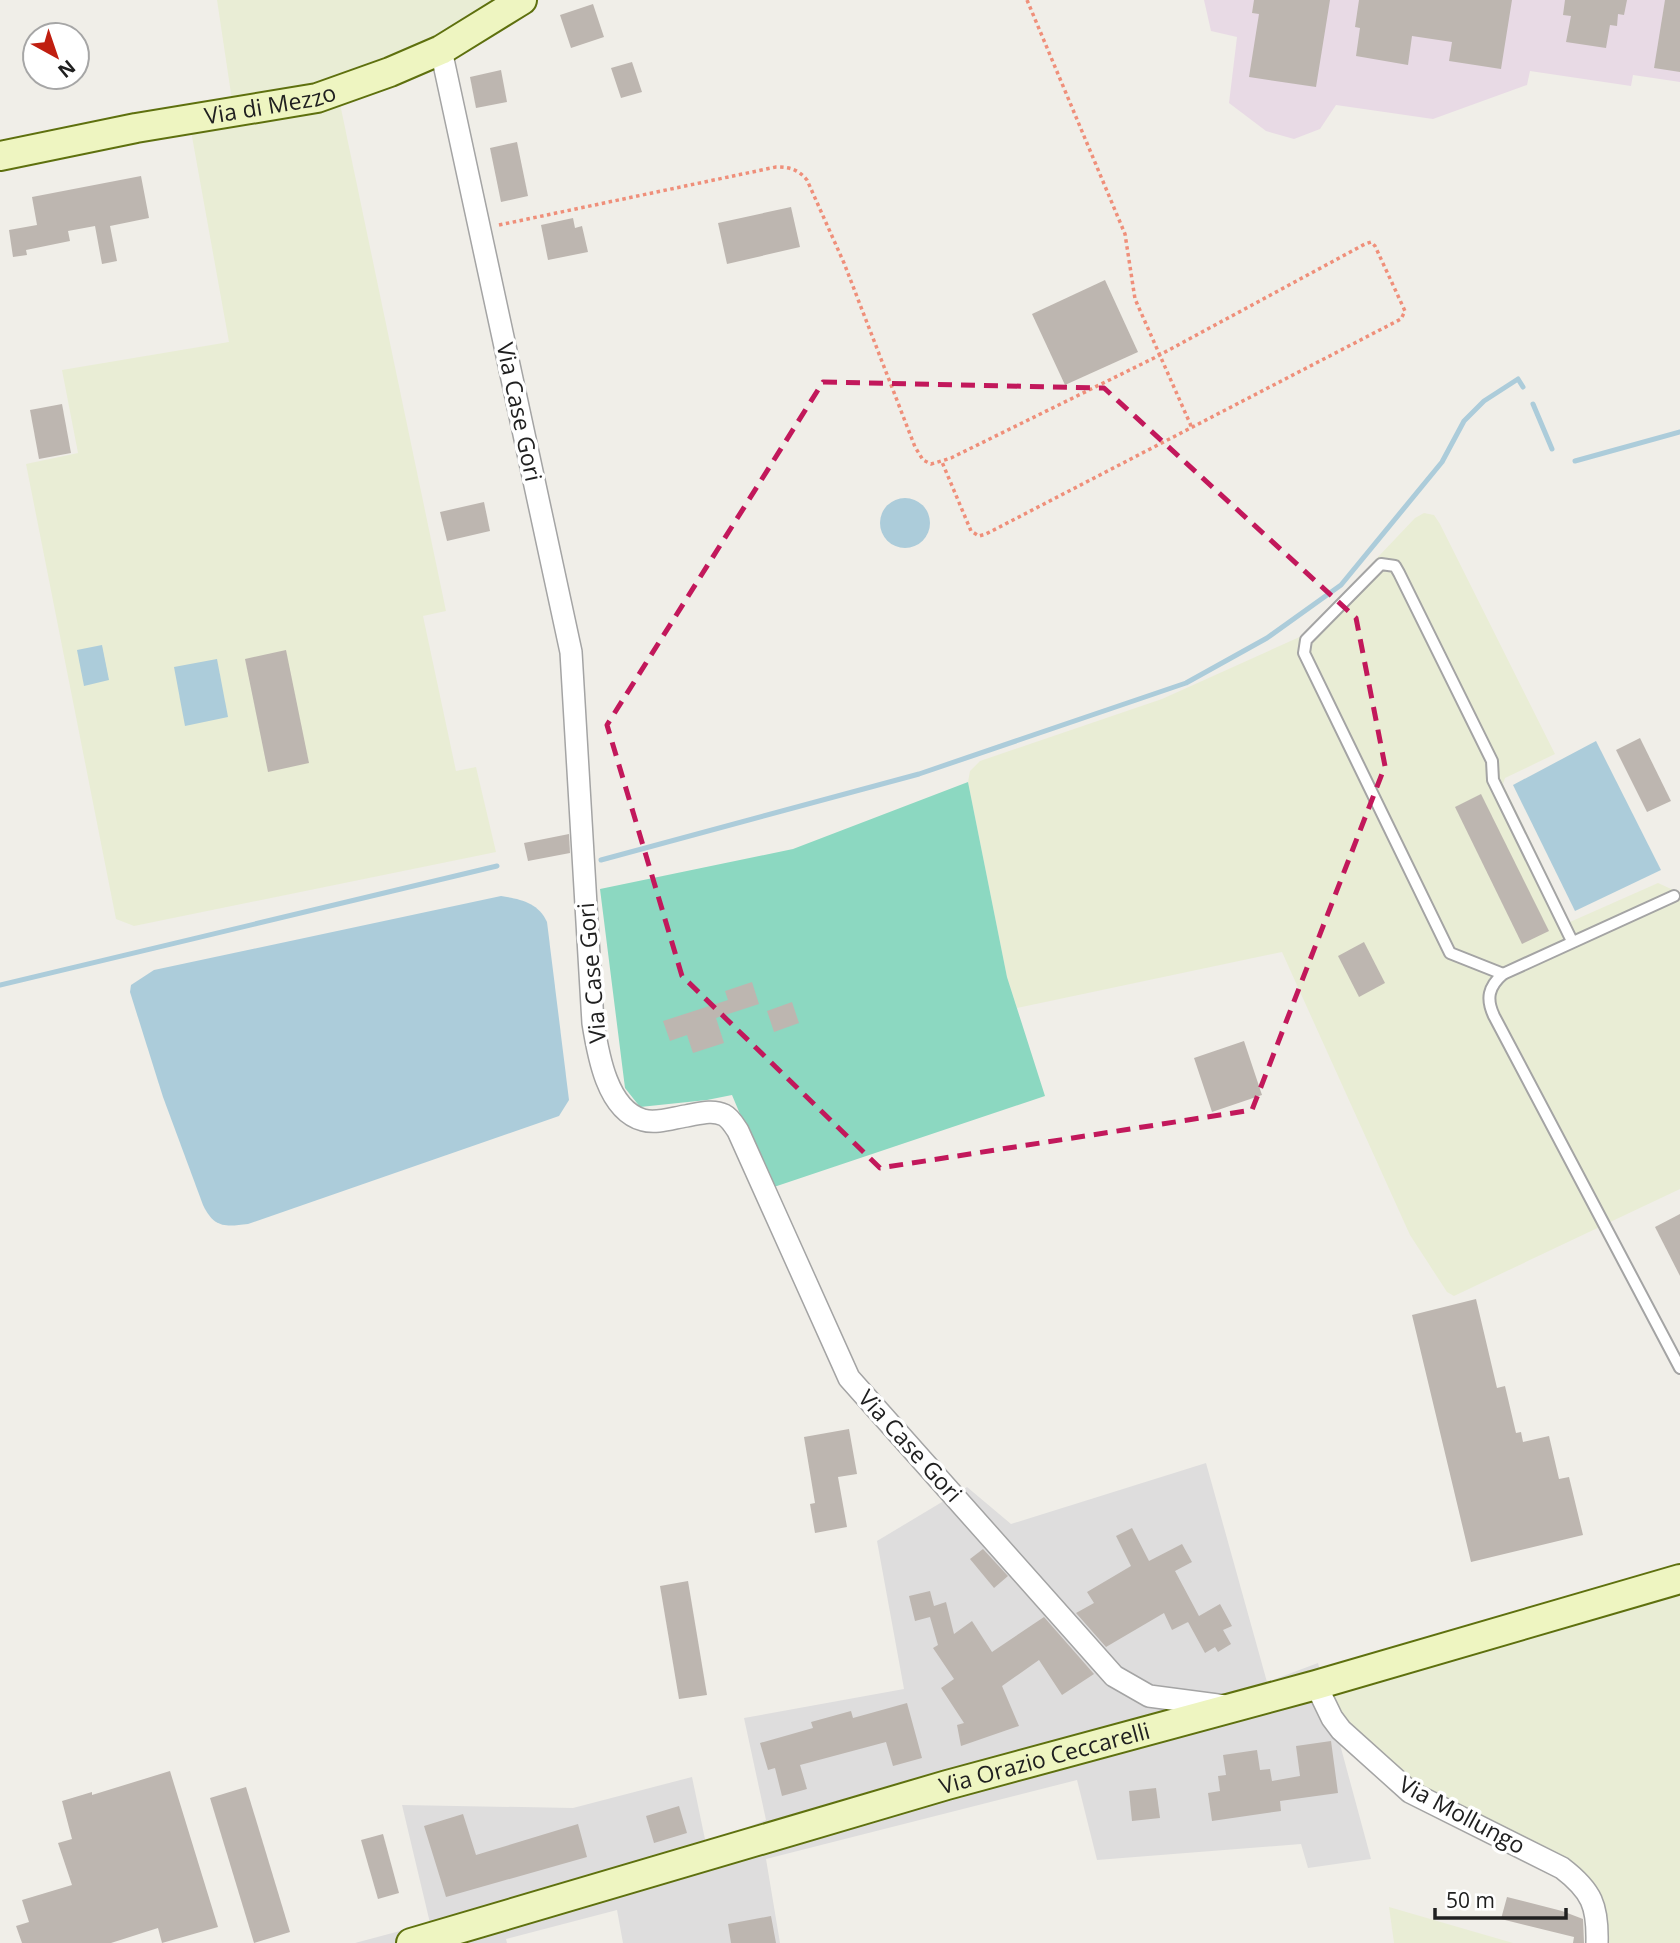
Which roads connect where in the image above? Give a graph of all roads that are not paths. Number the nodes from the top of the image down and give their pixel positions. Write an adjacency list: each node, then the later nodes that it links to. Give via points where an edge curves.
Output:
1 (522, 0): 2 (street, Via di Mezzo)
2 (441, 50): 3 (street, Via di Mezzo, via 317,98); 10 (street, Via Case Gori, via 570,652 593,1023 608,1083 617,1100 641,1120 707,1112 733,1123 849,1378 1114,1676 1149,1696)
3 (0, 156)
4 (1674, 896): 5 (lane)
5 (1572, 941): 6 (lane); 6 (lane, via 1493,780 1492,761 1399,573 1395,566 1381,565 1306,640 1304,653 1450,953)
6 (1503, 974): 7 (lane, via 1490,990 1489,1005)
7 (1680, 1368)
8 (1680, 1579): 9 (street, Via Orazio Ceccarelli)
9 (1315, 1685): 10 (street, Via Orazio Ceccarelli); 12 (street, Via Mollungo, via 1341,1730 1410,1792 1562,1868 1580,1882 1592,1899)
10 (1234, 1707): 11 (street, Via Orazio Ceccarelli, via 947,1785)
11 (411, 1943)
12 (1597, 1943)

